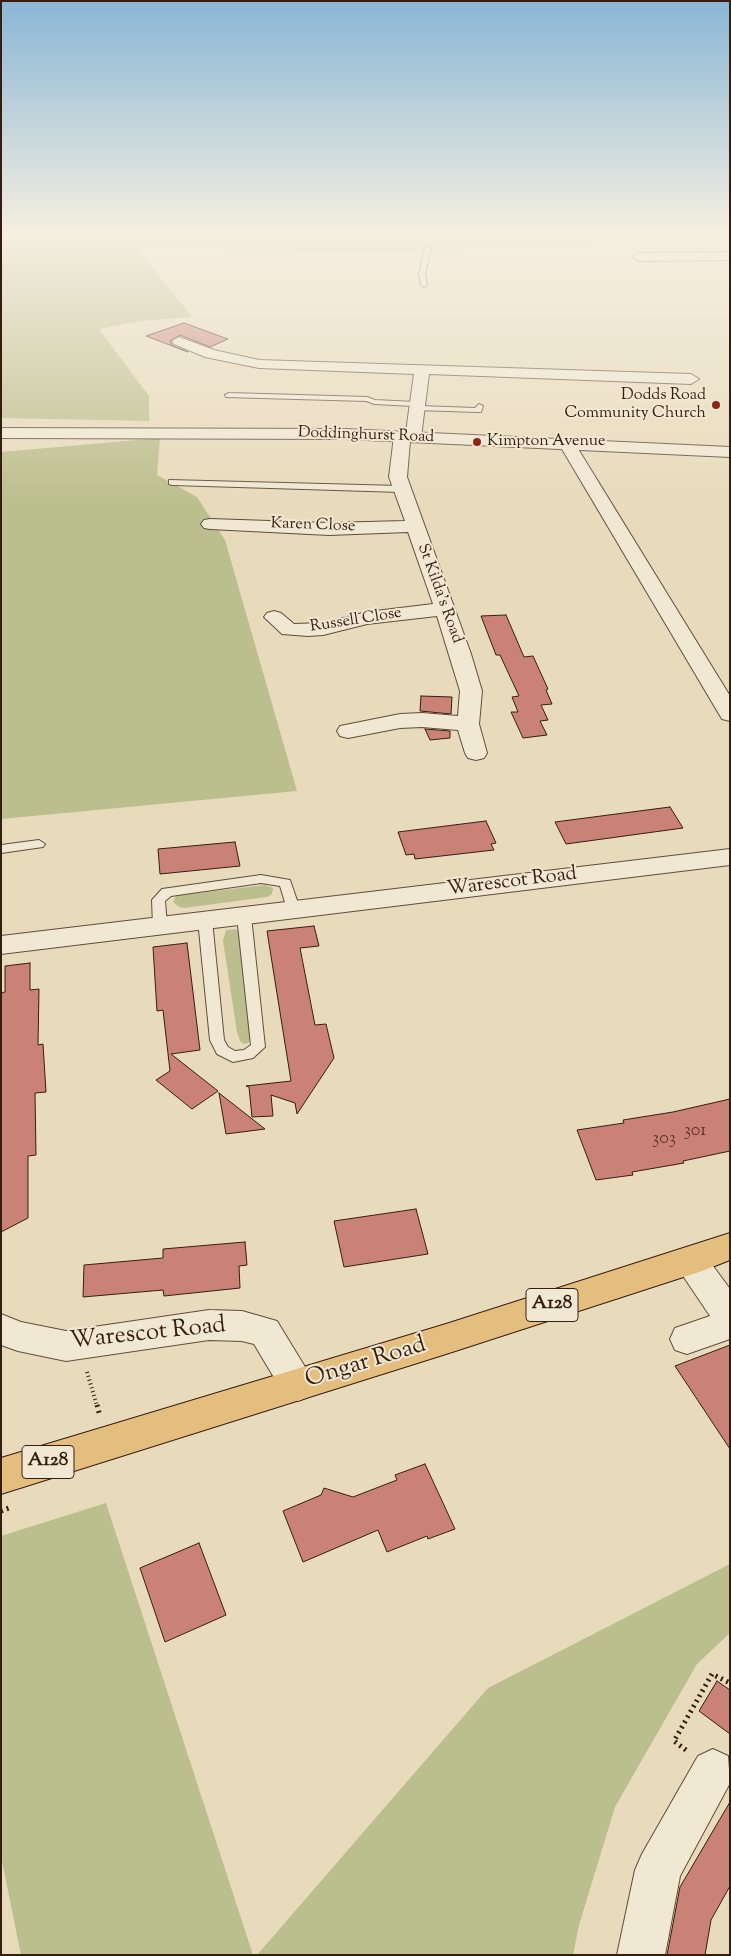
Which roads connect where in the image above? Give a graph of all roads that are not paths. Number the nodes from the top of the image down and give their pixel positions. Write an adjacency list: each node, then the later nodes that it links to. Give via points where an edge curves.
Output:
1 (179, 341): 2 (street, via 210,354 259,364)
2 (422, 371): 3 (street); 5 (street, St Kilda's Road)
3 (691, 379)
4 (229, 395): 5 (lane, via 367,399)
5 (416, 406): 6 (lane, via 478,410); 8 (street, St Kilda's Road)
6 (479, 406)
7 (1, 433): 8 (street, Doddinghurst Road)
8 (408, 436): 9 (street, Doddinghurst Road); 12 (street, St Kilda's Road, via 398,477)
9 (567, 444): 10 (street, Doddinghurst Road); 17 (street)
10 (730, 452)
11 (172, 482): 12 (lane)
12 (401, 489): 14 (street, St Kilda's Road)
13 (210, 524): 14 (street, Karen Close, via 329,529)
14 (415, 526): 15 (street, St Kilda's Road)
15 (444, 609): 16 (street, Russell Close, via 367,618 308,630 289,630); 18 (street, St Kilda's Road, via 471,692)
16 (274, 617)
17 (730, 714)
18 (468, 724): 19 (street, via 400,721); 20 (street, St Kilda's Road)
19 (348, 731)
20 (476, 753)
21 (38, 844): 22 (lane)
22 (1, 849)
23 (730, 857): 24 (street, Warescot Road)
24 (294, 909): 25 (street, Warescot Road); 27 (lane, via 286,883 261,879 167,892 158,900)
25 (244, 916): 26 (street, Warescot Road); 26 (lane, via 258,1047 248,1054 233,1057 222,1050 217,1040)
26 (205, 920): 27 (street, Warescot Road)
27 (160, 925): 28 (street, Warescot Road)
28 (1, 945)
29 (730, 1246): 30 (main road, Ongar Road / A128)
30 (690, 1261): 31 (street); 35 (main road, Ongar Road / A128)
31 (730, 1316)
32 (730, 1324): 34 (street)
33 (1, 1329): 35 (street, Warescot Road, via 66,1346 209,1325 242,1326 265,1332)
34 (687, 1339)
35 (298, 1385): 36 (main road, Ongar Road / A128)
36 (1, 1476)
37 (713, 1771): 38 (street, via 658,1870)
38 (641, 1955)

